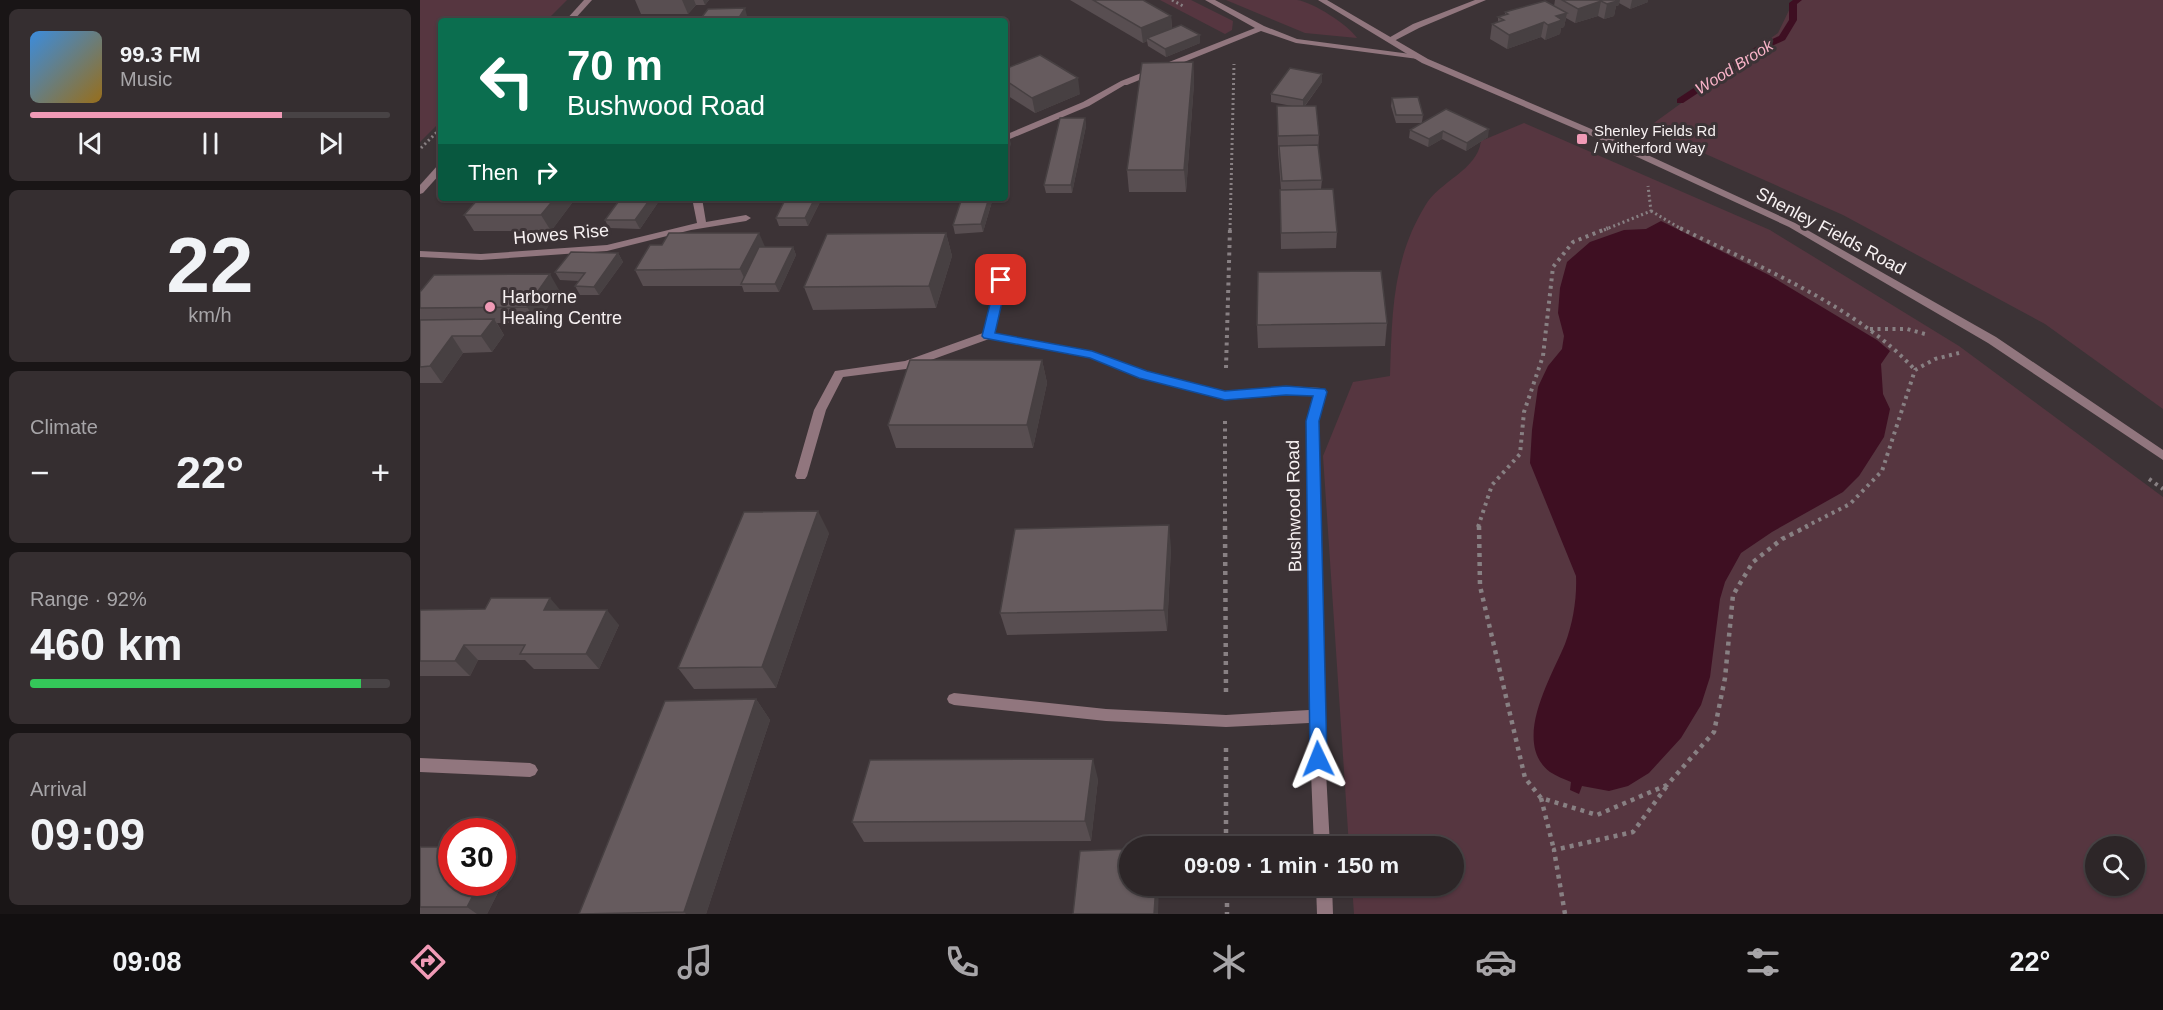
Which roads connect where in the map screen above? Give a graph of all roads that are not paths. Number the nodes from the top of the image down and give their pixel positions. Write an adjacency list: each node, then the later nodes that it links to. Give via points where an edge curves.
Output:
1 (588, 0): 5 (street)
2 (1209, 0): 6 (street, Shenley Fields Road)
3 (1322, 0): 7 (street, Shenley Fields Road)
4 (1482, 0): 7 (street)
5 (572, 18)
6 (1261, 28): 8 (street, Shenley Fields Road, via 1296,41); 9 (street, via 1124,83 1086,104)
7 (1389, 40): 8 (street, Shenley Fields Road)
8 (1418, 57): 18 (street, Shenley Fields Road, via 1792,225 1992,340)
9 (1008, 137)
10 (438, 170): 11 (street)
11 (420, 191)
12 (698, 201): 14 (street)
13 (746, 218): 14 (street, Howes Rise)
14 (702, 225): 15 (street, Howes Rise, via 607,248 481,257)
15 (420, 254)
16 (1006, 262): 17 (street)
17 (988, 336): 19 (street, Bushwood Road, via 906,365 839,374 820,410); 21 (street, Bushwood Road, via 1092,355 1144,375 1225,395 1286,390 1321,392 1312,421)
18 (2163, 456)
19 (801, 476)
20 (954, 699): 21 (street, via 1106,715 1226,721)
21 (1316, 716): 24 (street, Bushwood Road)
22 (420, 765): 23 (street)
23 (530, 770)
24 (1322, 836)
25 (1324, 896): 26 (street)
26 (1325, 914)

